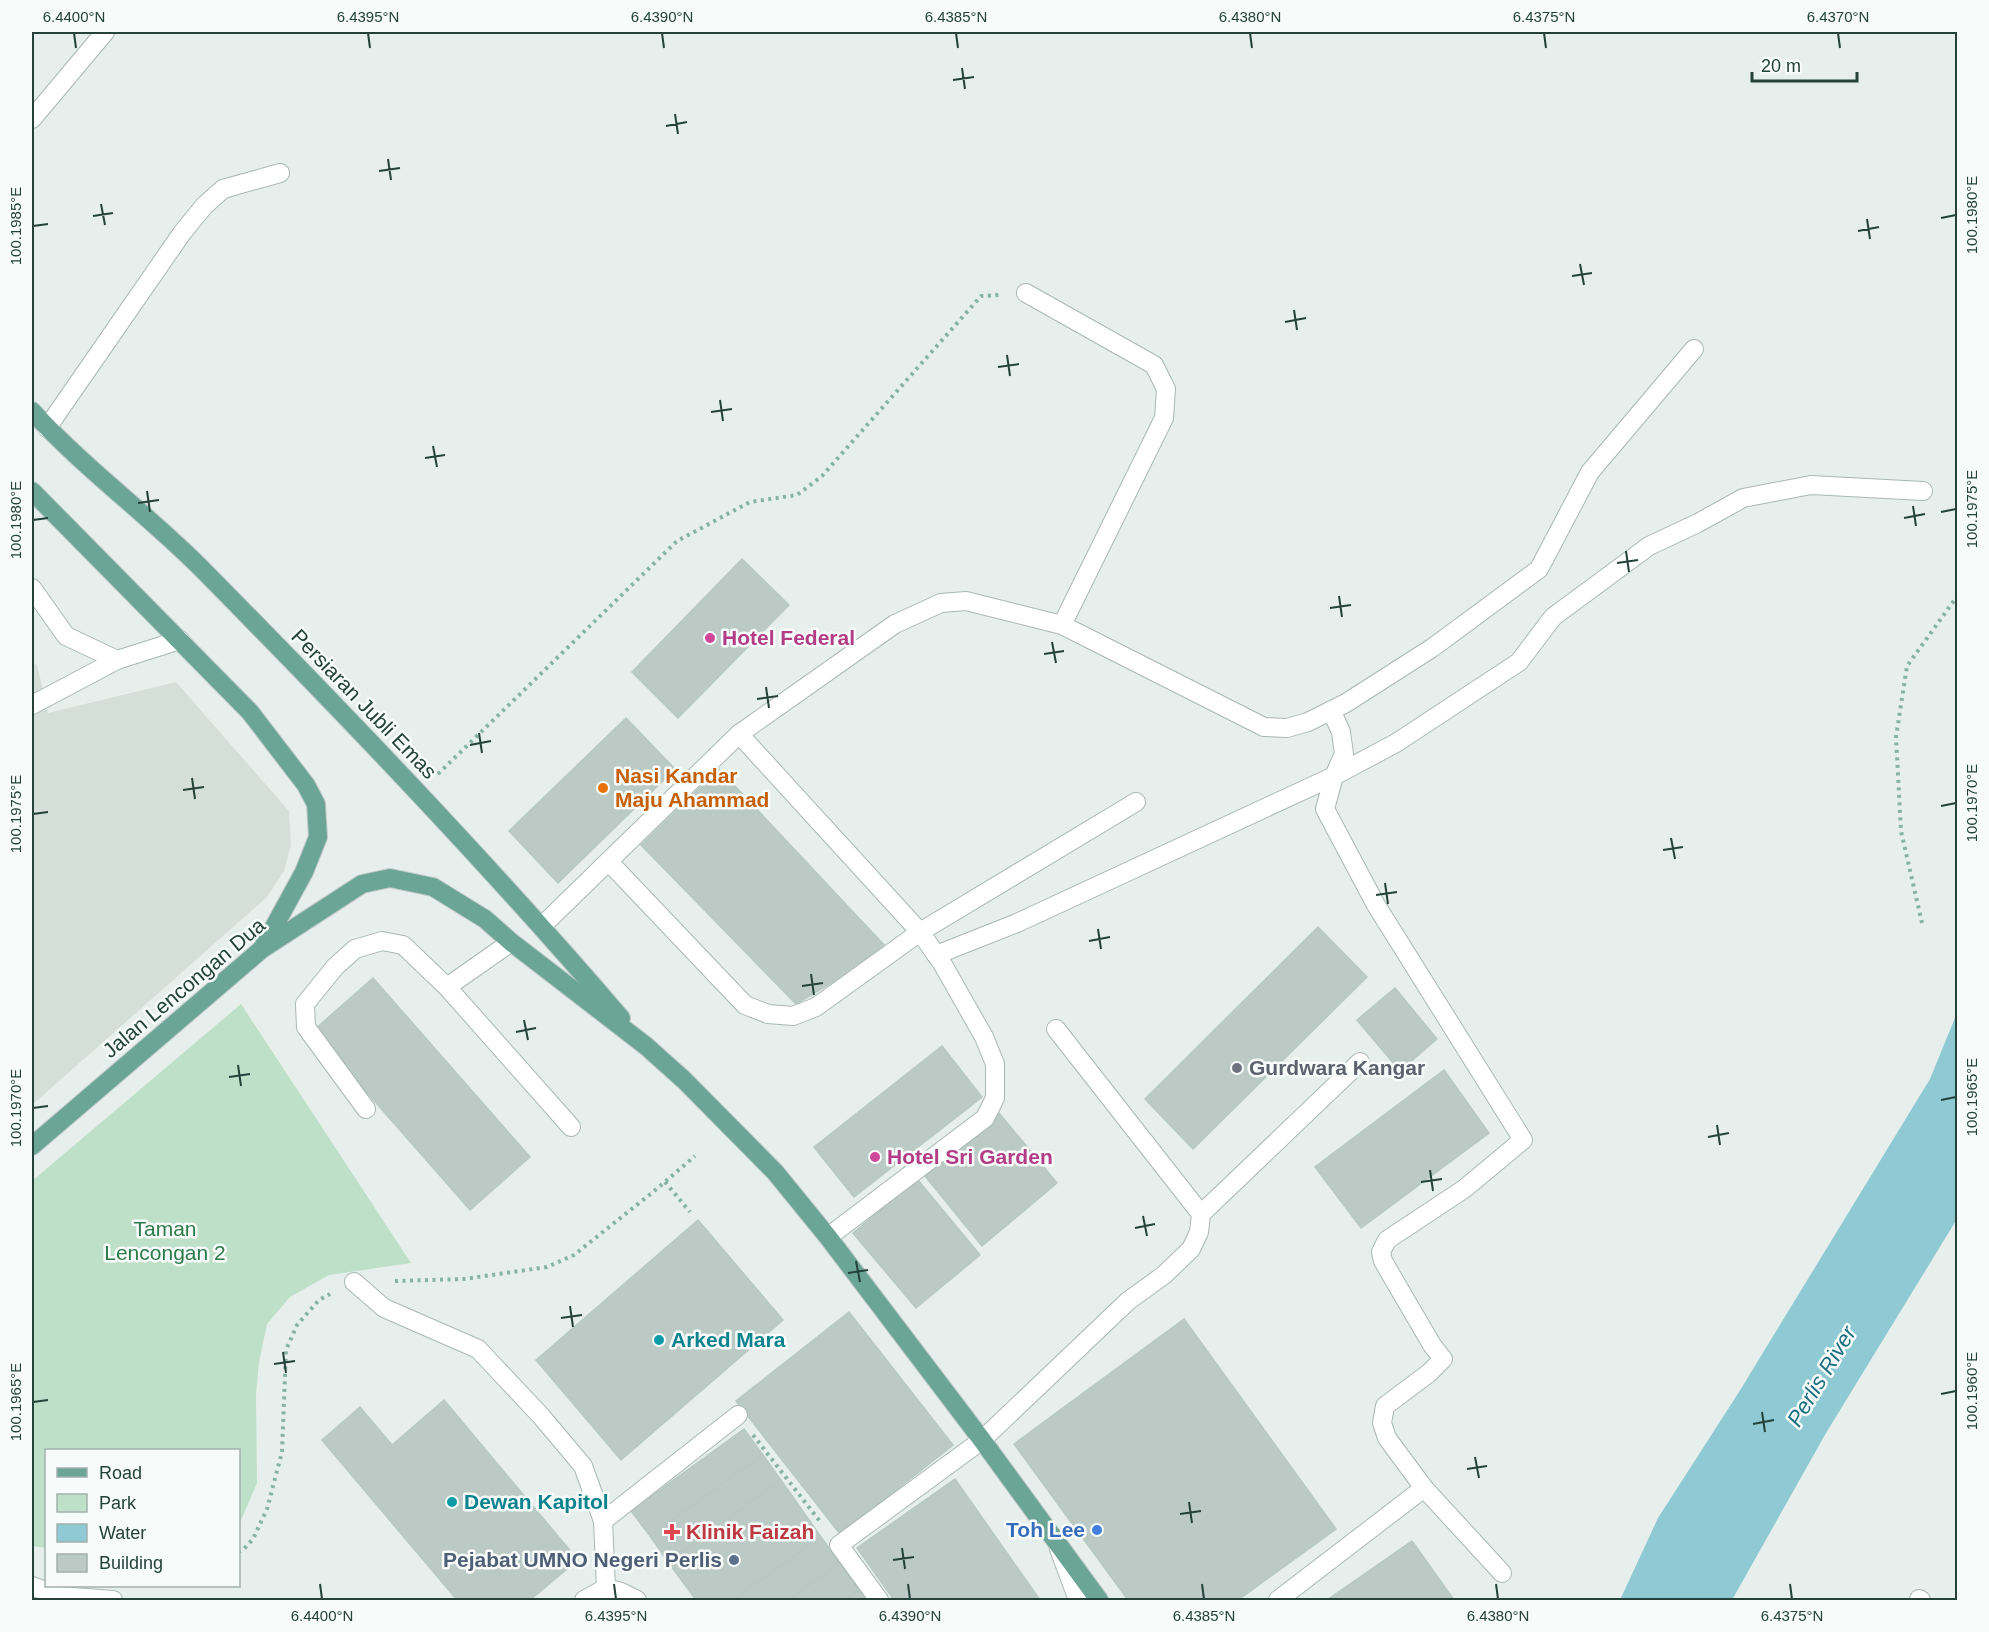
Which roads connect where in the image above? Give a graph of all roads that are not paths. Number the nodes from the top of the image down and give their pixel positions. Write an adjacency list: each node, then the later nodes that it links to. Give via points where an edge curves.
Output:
1 (105, 32): 2 (street)
2 (32, 119)
3 (280, 173): 7 (street, via 223,189 204,206)
4 (1026, 293): 11 (street, via 1154,365 1166,389 1164,418)
5 (1694, 349): 15 (street, via 1590,472 1539,569 1432,648)
6 (32, 411): 7 (main road, Persiaran Jubli Emas)
7 (47, 428): 20 (main road, Persiaran Jubli Emas, via 198,566)
8 (32, 491): 12 (main road)
9 (1923, 491): 17 (street, via 1811,485 1743,498 1648,546 1554,617 1519,662 1396,743)
10 (32, 588): 13 (street, via 66,636)
11 (1062, 625): 15 (street, via 1264,727 1287,728); 16 (street, via 966,602 941,603 895,624)
12 (180, 640): 13 (street); 23 (main road, via 250,712 316,804 318,837 304,872)
13 (117, 660): 14 (street)
14 (32, 705)
15 (1331, 710): 17 (street, via 1341,732 1344,754)
16 (739, 734): 19 (street); 21 (street)
17 (1334, 776): 24 (street); 37 (street, via 1325,809 1376,905 1523,1140 1464,1189 1387,1240 1381,1252 1443,1359 1385,1406 1382,1423 1387,1438)
18 (1136, 802): 21 (street)
19 (609, 862): 20 (street); 21 (street, via 745,1005 768,1014 793,1016 816,1007)
20 (542, 926): 27 (main road, Persiaran Jubli Emas)
21 (920, 932): 24 (street)
22 (511, 942): 23 (main road, Jalan Lencongan Dua, via 485,919 433,887 390,878 362,884); 25 (street); 27 (main road, Jalan Lencongan Dua)
23 (262, 949): 31 (main road, Jalan Lencongan Dua)
24 (939, 959): 33 (street, via 995,1064 995,1098 985,1118)
25 (447, 987): 29 (street, via 403,945 382,941 355,949 305,1004 306,1027); 30 (street)
26 (1056, 1029): 32 (street)
27 (646, 1046): 33 (main road, via 775,1172)
28 (1360, 1062): 32 (street)
29 (366, 1109)
30 (571, 1127)
31 (32, 1146)
32 (1201, 1214): 36 (street, via 1199,1232 1191,1249 1128,1301)
33 (828, 1237): 36 (main road)
34 (354, 1282): 38 (street, via 384,1308 478,1348 583,1466)
35 (738, 1415): 38 (street)
36 (982, 1440): 39 (main road); 46 (street, via 839,1545)
37 (1425, 1488): 40 (street); 49 (street)
38 (603, 1521): 42 (street)
39 (1057, 1545): 47 (street); 48 (main road)
40 (1502, 1574)
41 (32, 1586): 43 (street, via 59,1596)
42 (606, 1588): 44 (street); 45 (street)
43 (113, 1600)
44 (584, 1600)
45 (637, 1600)
46 (879, 1600)
47 (1078, 1600)
48 (1099, 1600)
49 (1278, 1600)

